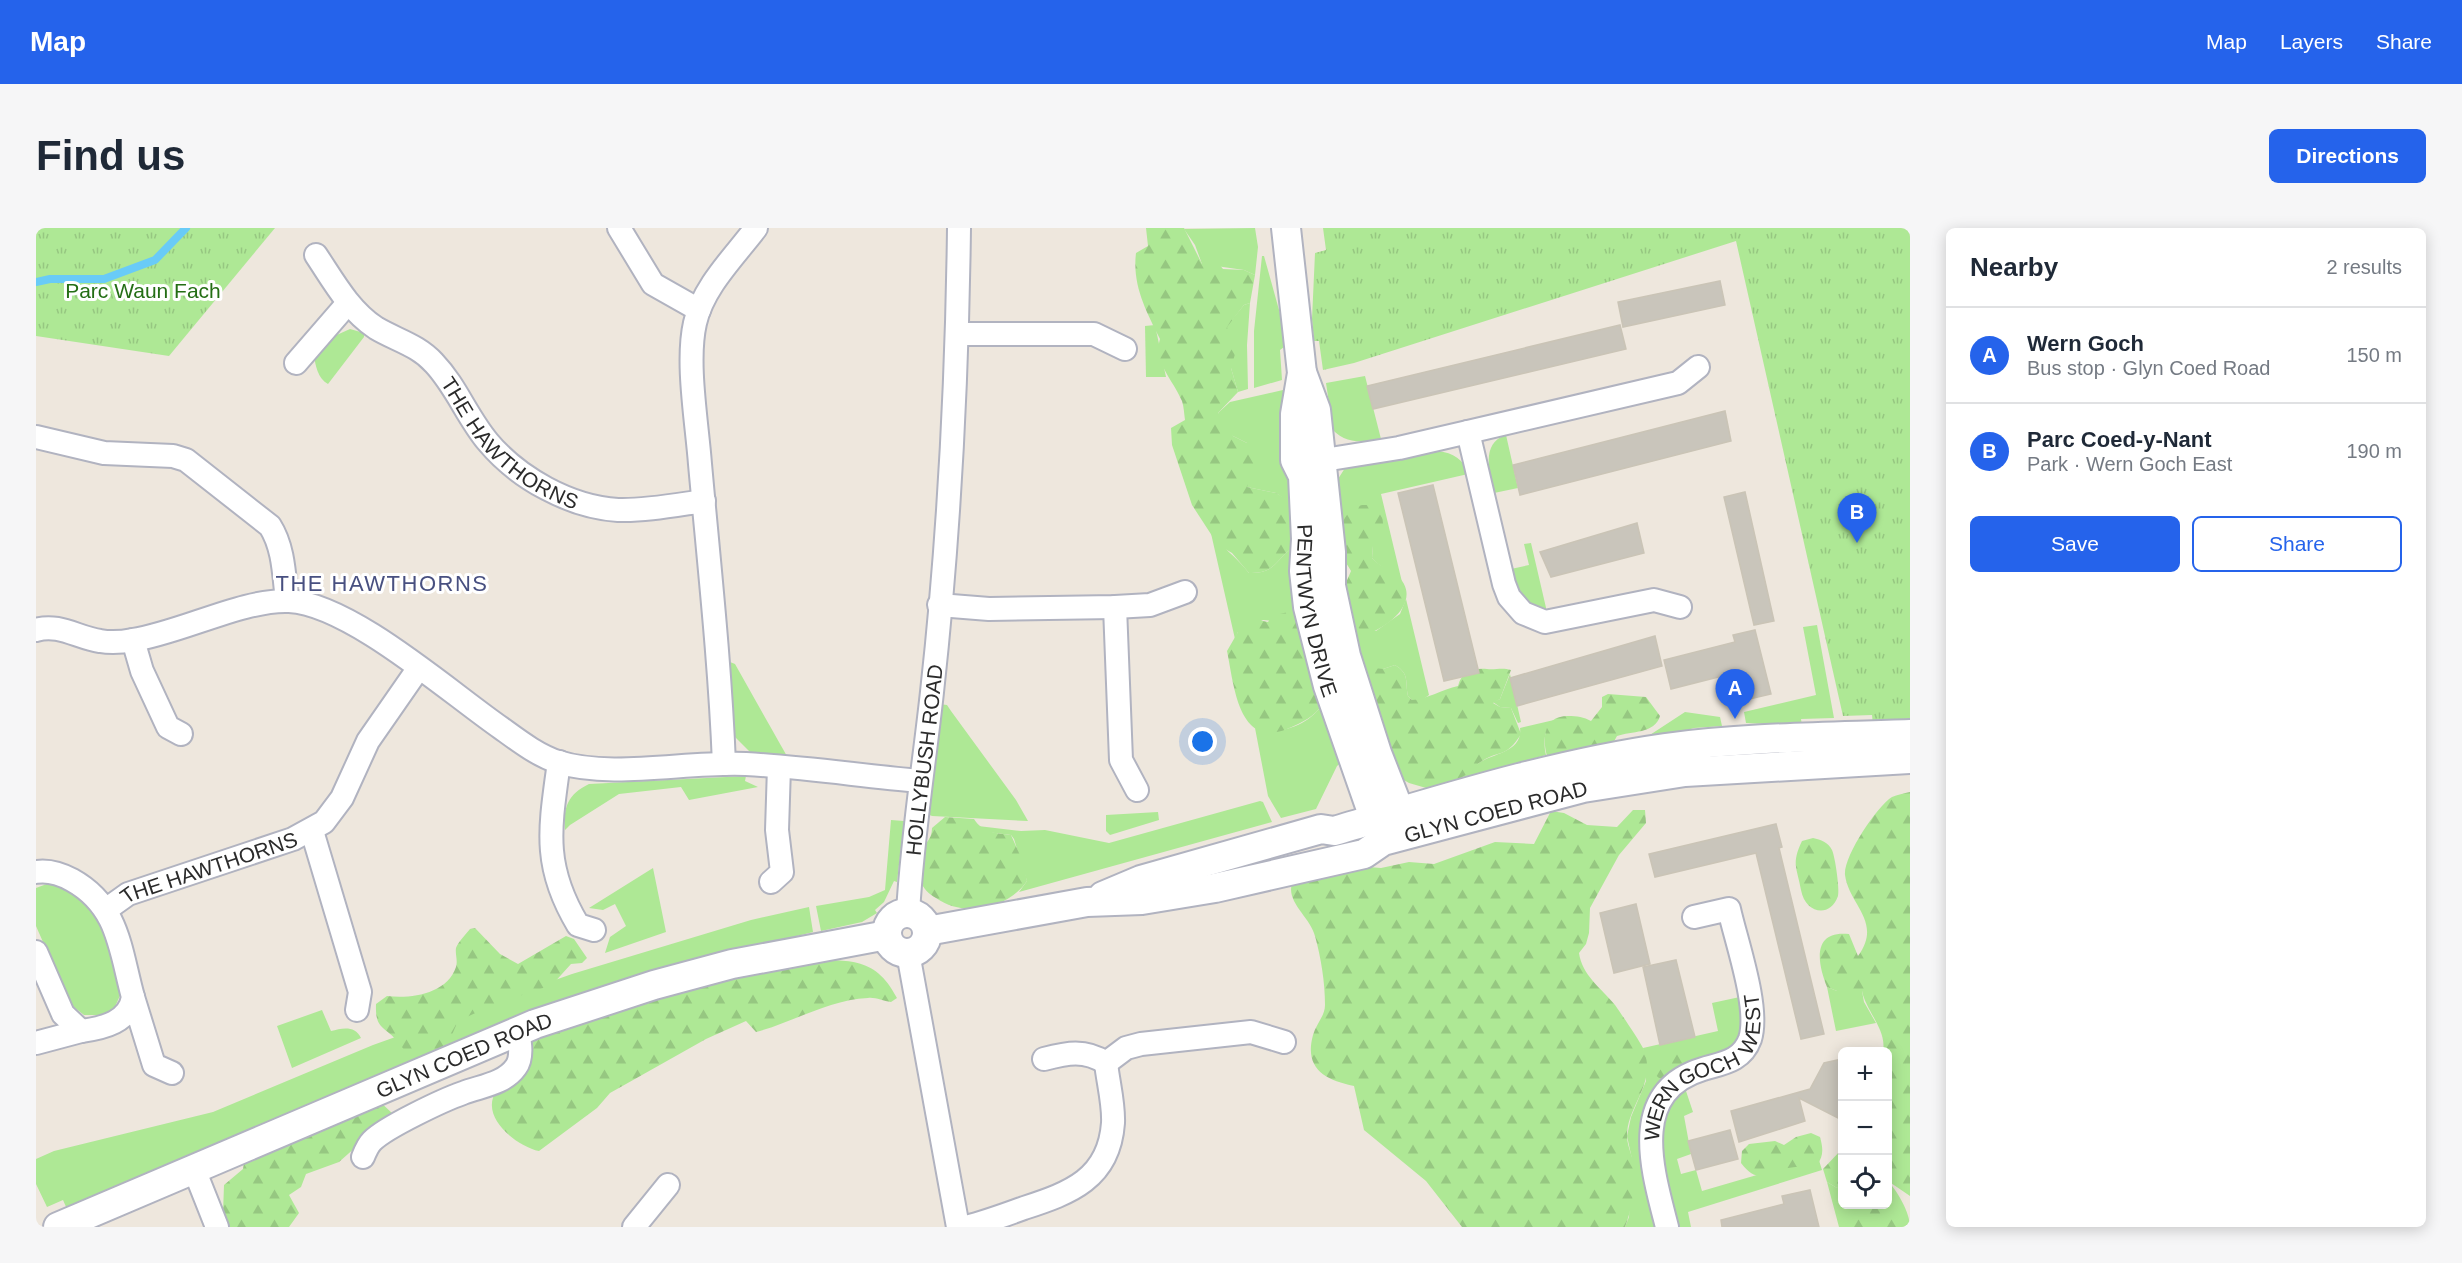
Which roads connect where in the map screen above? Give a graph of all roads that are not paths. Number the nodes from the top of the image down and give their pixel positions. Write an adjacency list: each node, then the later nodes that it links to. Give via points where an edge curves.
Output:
1 (619, 228): 7 (street, via 653,284)
2 (756, 228): 7 (street, via 709,289)
3 (959, 228): 8 (street, HOLLYBUSH ROAD)
4 (1286, 228): 14 (street, PENTWYN DRIVE, via 1302,373 1316,410)
5 (316, 255): 6 (street, THE HAWTHORNS)
6 (348, 303): 10 (street); 15 (street, THE HAWTHORNS, via 379,329 417,348 433,361 487,441 535,482 571,499 618,510)
7 (699, 310): 15 (street, via 693,344)
8 (958, 334): 9 (street, via 1094,334); 18 (street, HOLLYBUSH ROAD)
9 (1125, 350)
10 (296, 363)
11 (1698, 367): 12 (street, via 1678,383)
12 (1468, 432): 14 (street, via 1330,459); 20 (street, via 1504,585 1522,613 1545,622 1654,600)
13 (36, 437): 17 (street, via 104,453 186,460 270,526 277,537)
14 (1312, 472): 30 (street, PENTWYN DRIVE, via 1304,571 1308,607 1328,686); 33 (street, PENTWYN DRIVE, via 1331,552 1331,586 1338,622)
15 (704, 501): 28 (street, via 719,658)
16 (1185, 592): 19 (street, via 1150,605)
17 (287, 601): 22 (street); 23 (street, via 333,612)
18 (939, 605): 19 (street, via 989,609); 31 (street, HOLLYBUSH ROAD)
19 (1115, 607): 32 (street, via 1121,760)
20 (1680, 608)
21 (36, 630): 22 (street, via 66,630 100,641)
22 (133, 640): 24 (street, via 142,671 168,727)
23 (418, 669): 27 (street, via 526,746); 35 (street, THE HAWTHORNS, via 368,741 342,798)
24 (181, 734)
25 (1910, 734): 33 (street, GLYN COED ROAD, via 1662,749 1520,778)
26 (1910, 759): 33 (street, GLYN COED ROAD, via 1685,772 1583,788)
27 (559, 762): 28 (street, via 596,768); 42 (street, via 552,814 552,862 566,904 578,925)
28 (724, 764): 29 (street)
29 (779, 767): 31 (street); 37 (street, via 777,830 782,872)
30 (1359, 777): 33 (street, PENTWYN DRIVE); 34 (street, via 1353,795)
31 (920, 781): 41 (street, HOLLYBUSH ROAD)
32 (1137, 790)
33 (1392, 827): 34 (street, GLYN COED ROAD); 38 (street, GLYN COED ROAD, via 1364,855 1278,876 1142,900)
34 (1321, 829): 38 (street, GLYN COED ROAD, via 1141,880)
35 (312, 831): 39 (street, THE HAWTHORNS, via 128,894); 46 (street, THE HAWTHORNS, via 360,992)
36 (36, 872): 39 (street, THE HAWTHORNS, via 53,872 68,878 95,895)
37 (771, 882)
38 (1087, 902): 41 (street, GLYN COED ROAD)
39 (107, 909): 45 (street, THE HAWTHORNS)
40 (1695, 917): 62 (street, WERN GOCH WEST, via 1729,909 1753,1025 1745,1050 1724,1064 1686,1075 1669,1091 1655,1113 1650,1160)
41 (918, 922): 43 (street, via 895,917 888,928)
42 (594, 930)
43 (897, 944): 47 (street, GLYN COED ROAD, via 816,946 732,964); 60 (street)
44 (36, 952): 48 (street, via 63,1014)
45 (133, 997): 48 (street, via 132,1006 118,1021); 53 (street, THE HAWTHORNS, via 154,1065)
46 (357, 1010)
47 (518, 1030): 54 (street, via 520,1055 509,1074 398,1125 372,1141); 55 (street, GLYN COED ROAD)
48 (81, 1031): 50 (street)
49 (1284, 1042): 52 (street, via 1251,1032 1141,1044 1126,1048)
50 (36, 1043)
51 (1044, 1059): 52 (street, via 1080,1052)
52 (1106, 1063): 61 (street, via 1113,1120 1110,1142 1092,1174 1065,1195)
53 (171, 1073)
54 (363, 1157)
55 (194, 1169): 57 (street, GLYN COED ROAD); 58 (street)
56 (668, 1185): 59 (street)
57 (58, 1227)
58 (218, 1227)
59 (634, 1227)
60 (958, 1227)
61 (966, 1227)
62 (1667, 1227)

